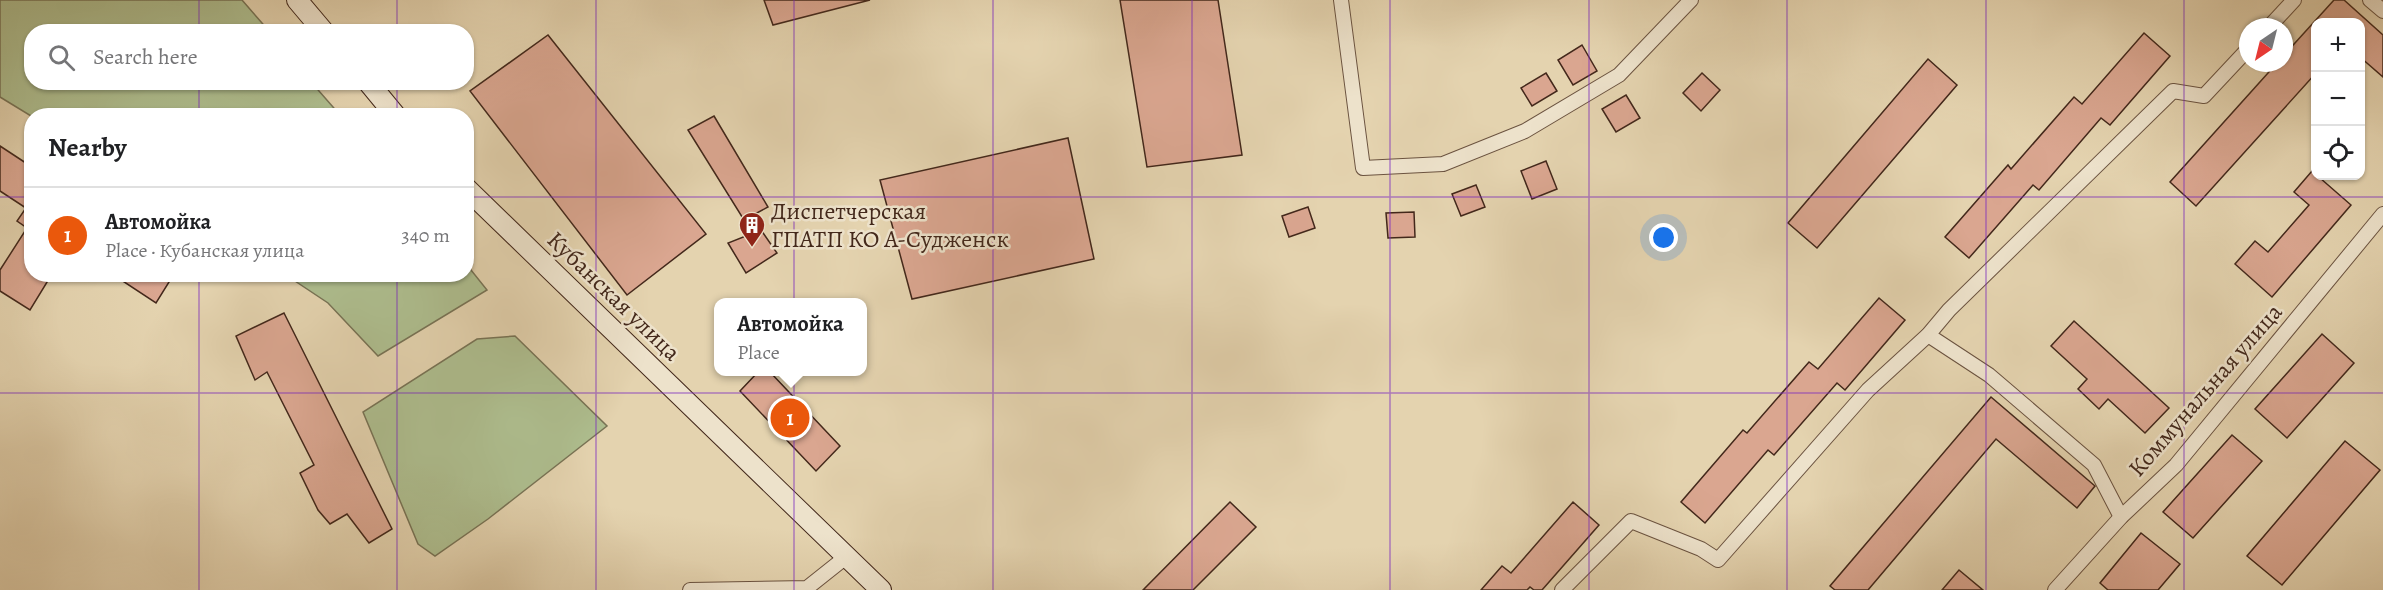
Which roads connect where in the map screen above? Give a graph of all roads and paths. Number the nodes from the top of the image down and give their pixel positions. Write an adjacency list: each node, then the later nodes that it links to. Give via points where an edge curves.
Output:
1 (297, 0): 8 (street)
2 (1341, 0): 3 (street, via 1363,168 1443,164 1525,131 1619,75)
3 (1691, 0)
4 (2294, 0): 7 (street)
5 (2370, 0): 6 (street)
6 (2383, 12)
7 (2277, 18)
8 (317, 24)
9 (2239, 59): 14 (street, via 2204,96 2173,91)
10 (375, 90): 11 (street)
11 (389, 108)
12 (474, 196): 16 (street, Кубанская улица)
13 (2383, 214): 15 (street, Коммунальная улица, via 2176,465)
14 (1928, 335): 15 (street, via 1989,375 2094,465); 19 (street, via 1868,390 1718,560 1701,549 1631,521)
15 (2121, 517): 20 (street, Коммунальная улица)
16 (846, 557): 17 (street, via 807,588); 18 (street, Кубанская улица)
17 (690, 590)
18 (881, 590)
19 (1563, 590)
20 (2055, 590)

